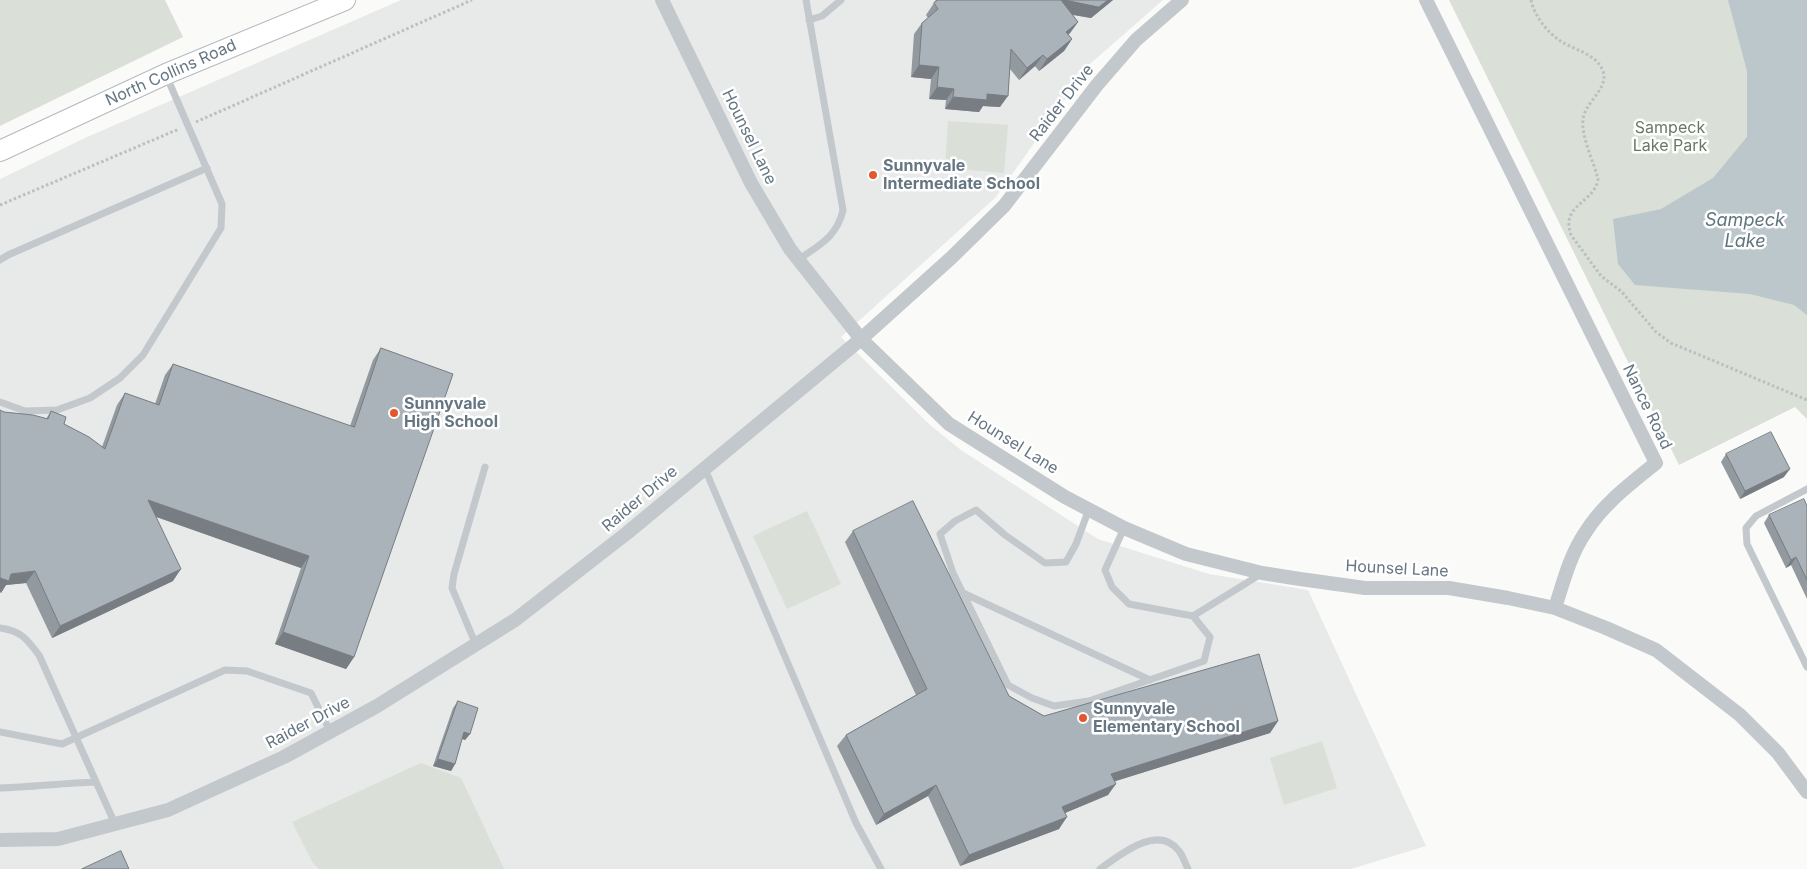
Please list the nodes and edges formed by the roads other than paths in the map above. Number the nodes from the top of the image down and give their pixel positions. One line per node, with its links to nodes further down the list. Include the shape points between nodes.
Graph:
1 (345, 0): 8 (street, North Collins Road)
2 (662, 0): 12 (street, Hounsel Lane, via 751,183)
3 (806, 0): 7 (lane)
4 (841, 0): 7 (lane, via 822,16)
5 (1182, 0): 13 (street, Raider Drive, via 1136,40 1097,85 1004,206)
6 (1426, 0): 22 (street, Nance Road, via 1656,463 1610,501 1584,534 1568,567)
7 (809, 20): 12 (lane, via 843,210 841,221 830,237)
8 (166, 74): 9 (street, North Collins Road); 10 (lane)
9 (0, 151)
10 (207, 168): 11 (lane); 14 (lane, via 222,204 221,228 143,355 120,378 90,398 57,410 26,412)
11 (0, 260)
12 (798, 260): 13 (street, Hounsel Lane)
13 (861, 339): 16 (street, Raider Drive); 18 (street, Hounsel Lane, via 949,424)
14 (0, 402)
15 (485, 467): 25 (lane, via 452,588)
16 (704, 468): 25 (street, Raider Drive, via 523,614); 36 (lane, via 856,822)
17 (1807, 489): 26 (lane, via 1756,516 1746,528 1747,544)
18 (1089, 509): 19 (street, Hounsel Lane); 21 (lane, via 1066,562 1045,563 976,510 955,521 940,534)
19 (1124, 528): 20 (street, Hounsel Lane, via 1186,554); 23 (lane, via 1105,570 1112,587 1129,604)
20 (1262, 573): 22 (street, Hounsel Lane, via 1365,588 1448,588); 23 (lane)
21 (963, 593): 27 (lane); 27 (lane, via 1008,685 1032,698 1054,706 1089,702)
22 (1555, 608): 33 (street, via 1656,650 1740,715 1778,753)
23 (1193, 616): 27 (lane, via 1210,638 1204,661)
24 (0, 628): 30 (lane, via 15,630 28,639 39,655)
25 (476, 645): 29 (street, Raider Drive)
26 (1807, 667)
27 (1150, 680)
28 (0, 732): 30 (lane, via 62,744)
29 (330, 732): 30 (lane, via 311,694 247,671 225,670); 34 (street, Raider Drive, via 284,757 176,806)
30 (76, 738): 31 (lane)
31 (96, 782): 32 (lane); 34 (lane)
32 (0, 788)
33 (1807, 792)
34 (116, 824): 35 (street, Raider Drive, via 58,839)
35 (0, 840)
36 (881, 869)
37 (1100, 869): 38 (lane, via 1148,840 1166,840 1179,851)
38 (1188, 869)

